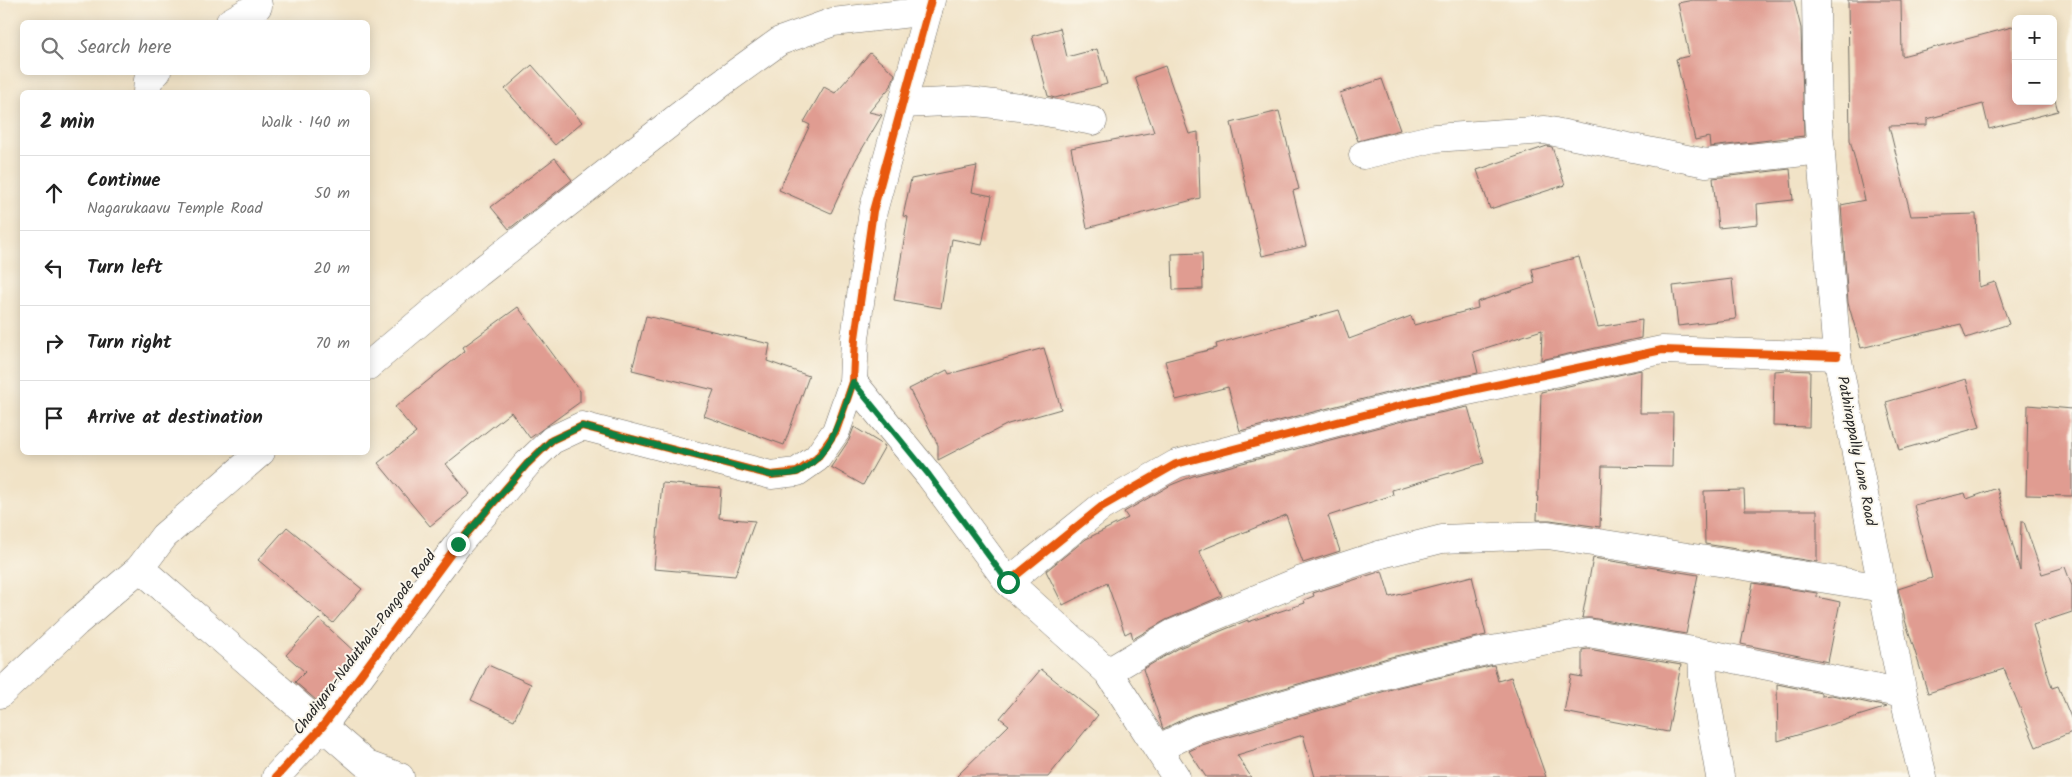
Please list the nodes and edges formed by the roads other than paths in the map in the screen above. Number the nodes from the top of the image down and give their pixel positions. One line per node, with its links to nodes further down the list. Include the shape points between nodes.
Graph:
1 (257, 0): 4 (street, via 258,6)
2 (1816, 0): 9 (street, Pathirappally Lane Road)
3 (929, 6): 7 (street, Chadiyara-Naduthala-Pangode Road); 12 (street, via 833,22 780,41 477,274)
4 (234, 20)
5 (154, 75): 6 (street, via 148,80)
6 (147, 90)
7 (903, 104): 8 (street, via 968,101 1020,106); 13 (street, Chadiyara-Naduthala-Pangode Road, via 873,211 855,338)
8 (1093, 121)
9 (1821, 150): 10 (street, via 1706,164 1545,130 1435,138); 11 (street, Pathirappally Lane Road)
10 (1363, 155)
11 (1838, 356): 16 (street, via 1662,350 1406,404 1176,464 1101,507); 17 (street, Pathirappally Lane Road)
12 (370, 364)
13 (853, 382): 16 (street, via 929,475); 22 (street, Chadiyara-Naduthala-Pangode Road, via 836,431 817,458 797,472 771,475 582,426 552,440 458,544)
14 (258, 455): 15 (street, via 164,536)
15 (140, 568): 20 (street); 22 (street)
16 (1008, 582): 19 (street)
17 (1883, 588): 19 (street, via 1548,535 1442,539 1302,580 1172,634); 21 (street, Pathirappally Lane Road)
18 (1702, 653): 21 (street); 23 (street, via 1588,633 1395,672 1196,730); 27 (street, via 1703,678)
19 (1108, 672): 23 (street)
20 (0, 694)
21 (1903, 694): 28 (street, Pathirappally Lane Road)
22 (322, 726): 24 (street, Chadiyara-Naduthala-Pangode Road); 25 (street, via 367,765)
23 (1159, 748): 26 (street)
24 (276, 777)
25 (400, 777)
26 (1176, 777)
27 (1720, 777)
28 (1922, 777)

